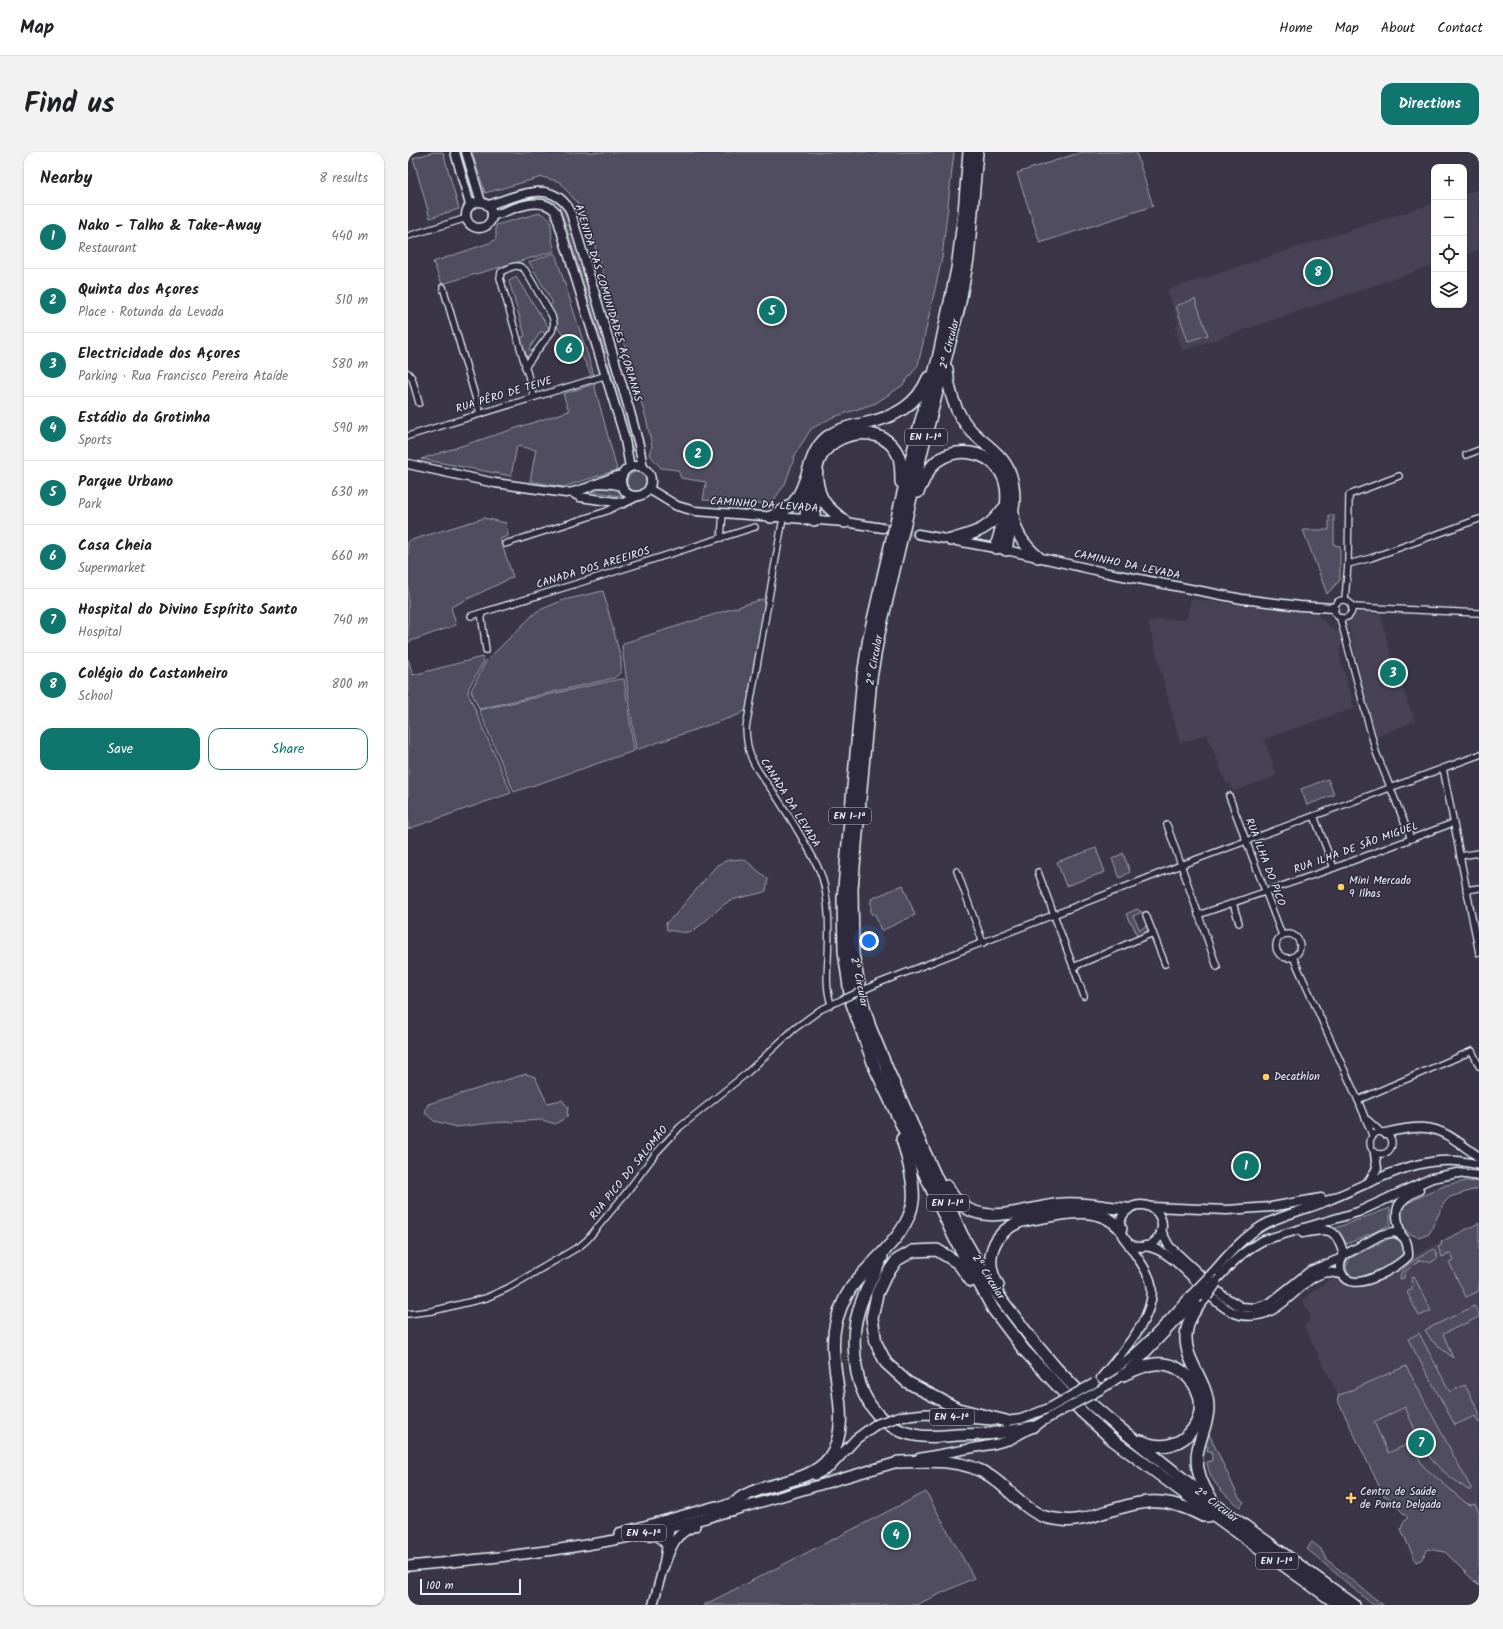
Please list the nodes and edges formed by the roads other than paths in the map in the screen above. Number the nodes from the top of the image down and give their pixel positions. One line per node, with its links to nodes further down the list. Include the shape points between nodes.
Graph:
1 (455, 152): 6 (street)
2 (466, 152): 5 (street)
3 (969, 152): 11 (highway, 2ª Circular / EN 1-1ª, via 961,244)
4 (977, 152): 11 (highway, 2ª Circular / EN 1-1ª, via 968,259)
5 (484, 204): 6 (street, AVENIDA DAS COMUNIDADES AÇORIANAS); 7 (street, via 491,210); 23 (street, AVENIDA DAS COMUNIDADES AÇORIANAS, via 538,191 552,193 566,203 630,412)
6 (470, 205): 8 (street, via 466,213)
7 (492, 216): 8 (street, AVENIDA DAS COMUNIDADES AÇORIANAS, via 489,223 482,227 474,227); 14 (street, AVENIDA DAS COMUNIDADES AÇORIANAS, via 535,203 544,203 556,211)
8 (467, 218): 9 (street)
9 (408, 236)
10 (443, 287): 17 (street)
11 (942, 359): 24 (highway, via 926,384 907,406 891,416 836,431 826,439 818,448); 36 (highway, 2ª Circular / EN 1-1ª, via 917,435); 37 (highway, via 954,407 963,422 1008,468 1013,481)
12 (526, 367): 12 (street, via 501,284 501,272 516,266 522,267 554,323 552,331); 15 (street)
13 (408, 373): 16 (street, via 412,378)
14 (607, 375): 15 (street, RUA PÊRO DE TEIVE); 22 (street, AVENIDA DAS COMUNIDADES AÇORIANAS)
15 (534, 396): 17 (street, RUA PÊRO DE TEIVE)
16 (419, 403)
17 (480, 413): 18 (street, RUA PÊRO DE TEIVE)
18 (408, 436)
19 (1479, 450): 20 (street)
20 (1466, 455)
21 (408, 464): 30 (street, via 495,483 554,492)
22 (630, 467): 23 (street); 25 (street)
23 (642, 468): 29 (street, via 649,473)
24 (812, 471): 36 (highway, via 824,452 840,438 852,434 875,435 886,441 898,457); 38 (highway, via 794,502); 41 (highway); 42 (highway, via 826,504)
25 (622, 475): 27 (street); 28 (street)
26 (1399, 476): 51 (street, via 1349,494)
27 (595, 484): 28 (street); 30 (street)
28 (622, 486): 31 (street)
29 (649, 489): 32 (street); 35 (street, CAMINHO DA LEVADA, via 683,508)
30 (573, 492): 34 (street, via 580,497)
31 (627, 493): 32 (street); 34 (street)
32 (641, 495): 34 (street)
33 (1006, 503): 36 (highway, via 1005,483 996,465 980,455 964,452 944,457 936,462); 47 (highway, via 995,520 985,528); 49 (highway)
34 (623, 504): 48 (street)
35 (723, 513): 38 (street, CAMINHO DA LEVADA); 46 (street)
36 (904, 513): 94 (highway, 2ª Circular / EN 1-1ª, via 869,637 863,676 843,899 844,951 851,1001); 95 (highway, 2ª Circular / EN 1-1ª, via 871,678 852,889 856,977 870,1027)
37 (1013, 513): 49 (highway); 50 (highway, via 1020,538)
38 (771, 517): 39 (street, CAMINHO DA LEVADA)
39 (783, 518): 41 (street, CAMINHO DA LEVADA); 92 (street, CANADA DA LEVADA, via 746,737 752,762 758,774 796,827 822,876 829,930 827,993)
40 (1479, 518): 51 (street)
41 (810, 520): 42 (street, CAMINHO DA LEVADA)
42 (845, 522): 44 (street, CAMINHO DA LEVADA)
43 (755, 527): 46 (street, CANADA DOS AREEIROS)
44 (883, 528)
45 (918, 534): 47 (street, CAMINHO DA LEVADA)
46 (721, 538): 55 (street, CANADA DOS AREEIROS)
47 (951, 540): 49 (street, CAMINHO DA LEVADA)
48 (505, 544)
49 (1001, 549): 50 (street, CAMINHO DA LEVADA)
50 (1038, 557): 54 (street, CAMINHO DA LEVADA, via 1242,599)
51 (1348, 564): 52 (street)
52 (1345, 599): 53 (street); 54 (street, via 1337,601)
53 (1353, 607): 56 (street); 58 (street, via 1348,617)
54 (1334, 608): 58 (street)
55 (481, 613): 57 (street, CANADA DOS AREEIROS); 59 (street)
56 (1479, 613)
57 (471, 616)
58 (1340, 618): 62 (street, via 1376,752)
59 (486, 650)
60 (1479, 755): 61 (street, RUA PICO DO SALOMÃO)
61 (1443, 768): 62 (street, RUA PICO DO SALOMÃO); 65 (street)
62 (1390, 787): 64 (street, RUA PICO DO SALOMÃO); 67 (street)
63 (1229, 796): 68 (street, RUA ILHA DO PICO)
64 (1314, 816): 68 (street, RUA PICO DO SALOMÃO); 72 (street)
65 (1453, 823): 67 (street, RUA ILHA DE SÃO MIGUEL); 70 (street)
66 (1166, 825): 71 (street)
67 (1411, 839): 72 (street, RUA ILHA DE SÃO MIGUEL)
68 (1246, 842): 71 (street, RUA PICO DO SALOMÃO); 77 (street, RUA ILHA DO PICO)
69 (1479, 853): 70 (street)
70 (1460, 856): 76 (street)
71 (1181, 866): 79 (street, RUA PICO DO SALOMÃO); 81 (street)
72 (1334, 868): 77 (street, RUA ILHA DE SÃO MIGUEL)
73 (957, 871): 85 (street)
74 (1038, 872): 79 (street)
75 (1479, 888): 76 (street)
76 (1466, 890): 86 (street)
77 (1266, 891): 78 (street, RUA ILHA DE SÃO MIGUEL); 84 (street, RUA ILHA DO PICO)
78 (1233, 903): 81 (street, RUA ILHA DE SÃO MIGUEL); 82 (street)
79 (1054, 915): 85 (street, RUA PICO DO SALOMÃO); 89 (street)
80 (1146, 915): 83 (street)
81 (1198, 915): 90 (street)
82 (1240, 923)
83 (1153, 933): 88 (street); 89 (street)
84 (1282, 935): 87 (street, via 1276,944 1277,950 1286,958); 87 (street, via 1294,935 1299,940 1300,948)
85 (983, 943): 92 (street, RUA PICO DO SALOMÃO, bridge)
86 (1479, 953)
87 (1293, 957): 96 (street)
88 (1165, 964)
89 (1074, 967): 91 (street)
90 (1217, 967)
91 (1084, 996)
92 (831, 1004): 121 (street, RUA PICO DO SALOMÃO, via 794,1029 747,1073 680,1127 580,1246 486,1298)
93 (1479, 1066): 96 (street, via 1472,1051)
94 (883, 1084): 114 (highway, via 905,1148 913,1191 910,1213); 120 (highway, 2ª Circular / EN 1-1ª, via 955,1239)
95 (898, 1091): 108 (highway, via 906,1102 951,1194 968,1209 989,1215 1064,1204); 122 (highway, 2ª Circular / EN 1-1ª, via 962,1234 982,1272)
96 (1358, 1100): 97 (street)
97 (1366, 1117): 98 (street); 99 (street)
98 (1383, 1132): 99 (street); 100 (street, via 1392,1139 1391,1148 1384,1155); 101 (street, via 1427,1128 1451,1138)
99 (1372, 1135): 100 (street, via 1370,1147)
100 (1375, 1154): 105 (street, via 1377,1168)
101 (1479, 1157)
102 (1479, 1165): 105 (street, via 1451,1160 1425,1162)
103 (1458, 1173): 104 (street); 111 (street, via 1432,1178 1358,1212); 112 (street, via 1411,1194 1400,1202 1396,1215)
104 (1479, 1176)
105 (1369, 1182): 106 (street)
106 (1349, 1191): 107 (street, via 1271,1207 1227,1210); 118 (street, via 1262,1226 1237,1245)
107 (1151, 1207): 108 (street, via 1140,1205); 110 (street, via 1161,1220)
108 (1127, 1209): 109 (street)
109 (1121, 1229): 113 (street); 122 (highway, via 1110,1219 1099,1214 1082,1212 1029,1219 1002,1233 996,1240 990,1258 992,1271)
110 (1161, 1230): 115 (street, via 1156,1241); 116 (street, via 1169,1246 1223,1296 1241,1307 1256,1308 1270,1303 1310,1271)
111 (1285, 1233): 116 (street, via 1290,1236 1327,1230 1334,1232 1340,1240); 118 (street, via 1250,1247)
112 (1401, 1234): 116 (street, via 1394,1232 1381,1235); 117 (street, via 1407,1242 1408,1256 1399,1265 1357,1283 1350,1282)
113 (1126, 1240): 115 (street, via 1135,1246); 124 (street, via 1149,1278 1152,1287 1151,1304 1136,1334)
114 (888, 1246): 126 (highway, via 861,1302 854,1339 858,1379 865,1399 873,1410 894,1428 916,1435 987,1435); 129 (highway, via 856,1280 842,1303 836,1320 833,1354 841,1426 836,1447 828,1460 818,1469 749,1492)
115 (1146, 1246): 117 (street, via 1163,1252 1218,1302 1233,1312 1251,1316 1274,1310 1314,1278 1328,1272)
116 (1343, 1256): 117 (street, via 1340,1269)
117 (1342, 1274)
118 (1215, 1279): 119 (highway, bridge)
119 (1199, 1296): 123 (street, EN 4-1ª); 124 (street, EN 4-1ª, via 1118,1368); 130 (highway, via 1188,1325 1187,1350 1207,1394 1206,1425 1197,1458 1205,1489)
120 (993, 1309): 125 (highway, via 958,1263 937,1250 913,1251 897,1260 885,1277 877,1294 872,1318 876,1343 886,1363 907,1382 958,1409); 130 (highway, 2ª Circular / EN 1-1ª, via 1024,1350 1081,1411 1113,1440)
121 (408, 1314)
122 (1021, 1324): 127 (highway, 2ª Circular / EN 1-1ª, via 1056,1368)
123 (1123, 1375): 126 (street, EN 4-1ª, bridge); 127 (highway, via 1153,1364 1175,1367 1182,1371 1197,1389 1200,1405 1192,1430 1186,1437 1169,1445 1150,1445)
124 (1097, 1381): 125 (street, EN 4-1ª, bridge, via 1049,1408 1021,1419)
125 (1006, 1421): 129 (main road, EN 4-1ª, bridge, via 926,1414 898,1417 875,1426 856,1439 830,1467 820,1473)
126 (1032, 1427): 128 (street, EN 4-1ª, via 1010,1440 995,1444)
127 (1118, 1427): 130 (highway, 2ª Circular / EN 1-1ª)
128 (898, 1462): 129 (main road, EN 4-1ª); 130 (highway, via 932,1461 970,1467 989,1475 1044,1517 1082,1519 1142,1502 1177,1504 1203,1516)
129 (736, 1503): 131 (main road, EN 4-1ª); 132 (main road, EN 4-1ª); 137 (main road, via 682,1532 674,1542)
130 (1216, 1511): 139 (highway, 2ª Circular / EN 1-1ª); 140 (highway, 2ª Circular / EN 1-1ª)
131 (670, 1527): 132 (main road, via 658,1526); 133 (main road, EN 4-1ª); 134 (street)
132 (620, 1533): 135 (main road, EN 4-1ª)
133 (634, 1536): 134 (main road, via 656,1535); 135 (main road, EN 4-1ª)
134 (666, 1544): 137 (street)
135 (550, 1550): 136 (main road, EN 4-1ª)
136 (408, 1566)
137 (662, 1568): 138 (street)
138 (653, 1605)
139 (1339, 1605)
140 (1354, 1605)

